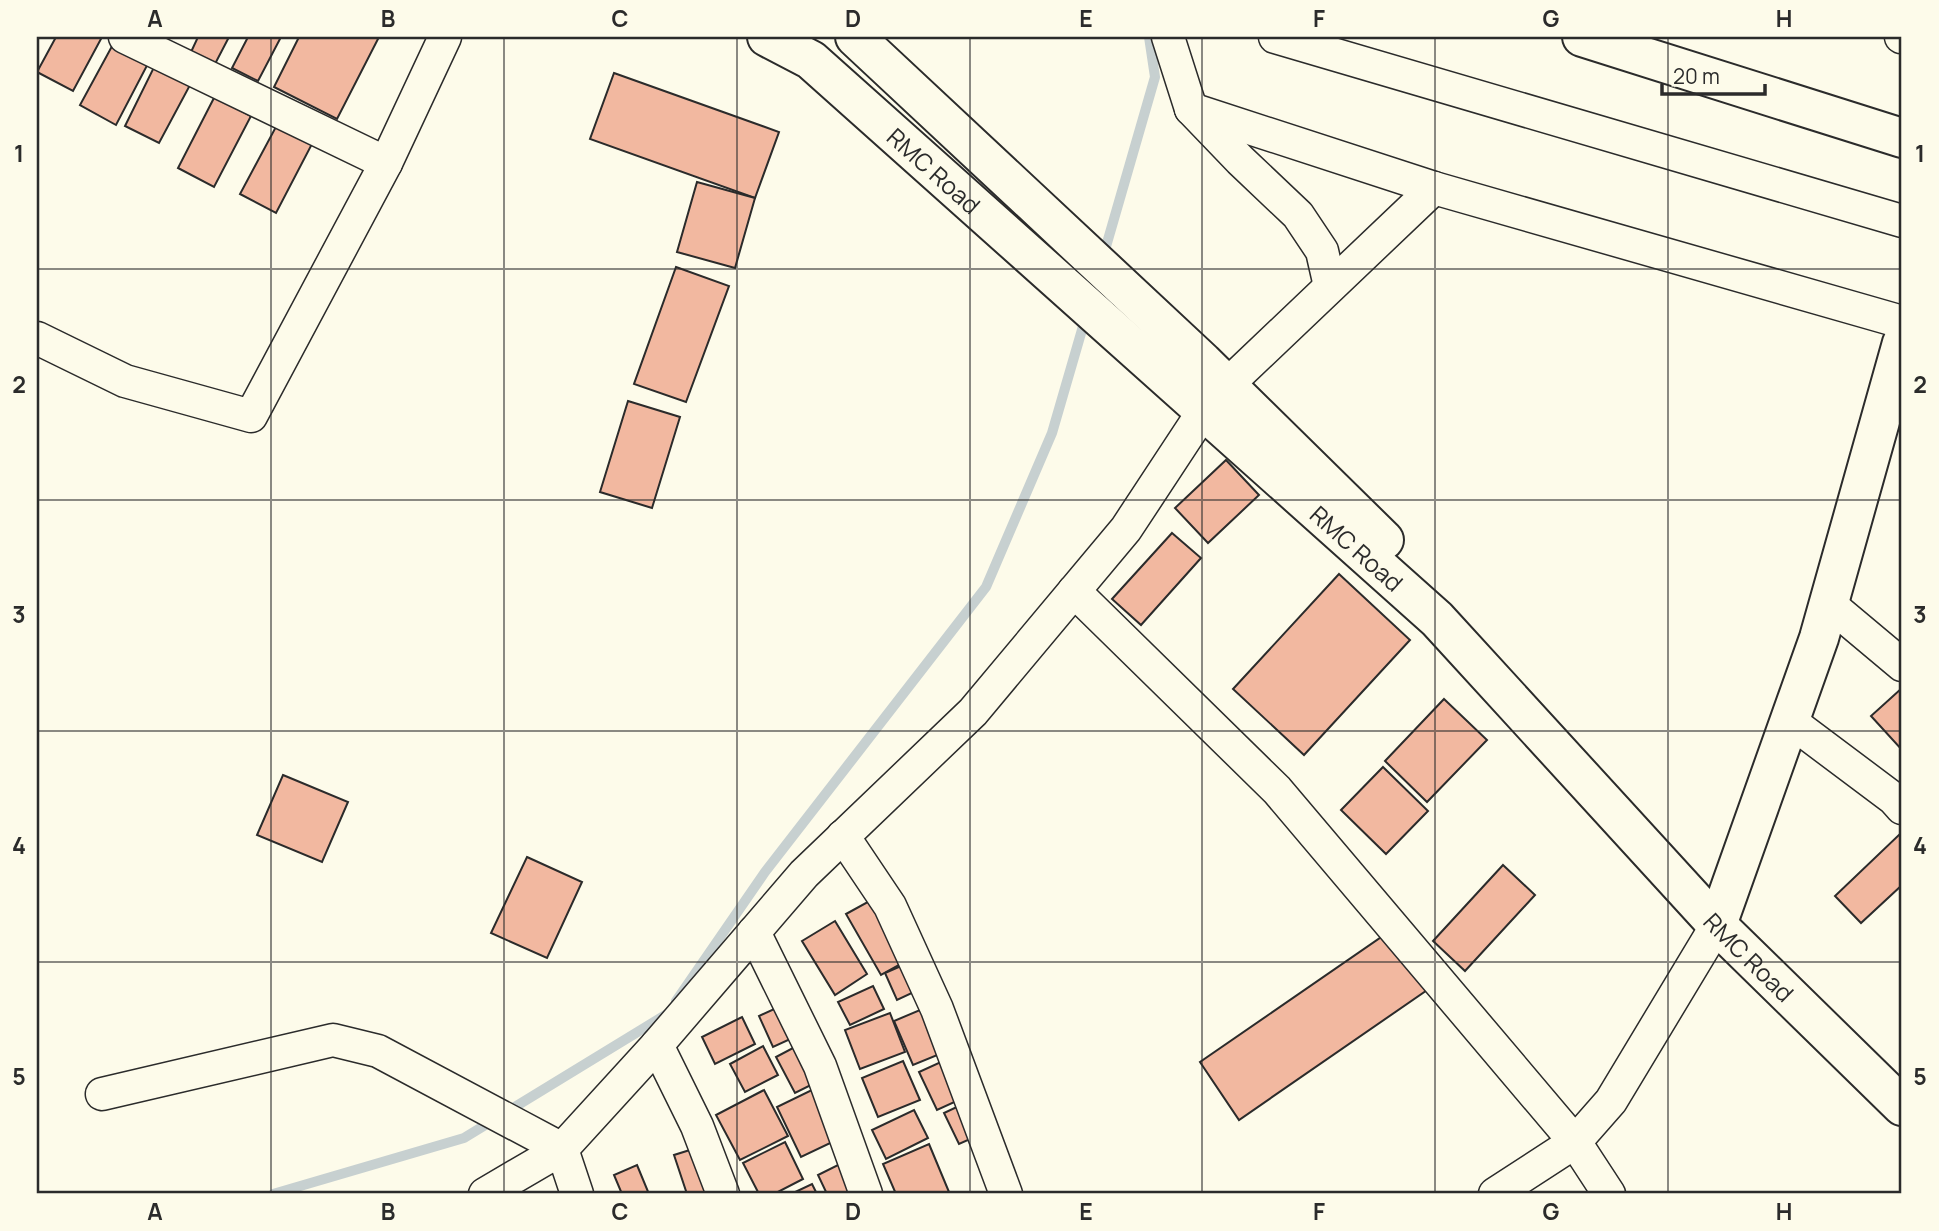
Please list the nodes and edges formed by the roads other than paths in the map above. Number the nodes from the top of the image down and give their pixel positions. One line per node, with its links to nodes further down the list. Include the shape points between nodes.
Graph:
1 (125, 37): 10 (street)
2 (445, 37): 10 (street)
3 (767, 37): 17 (street, RMC Road, via 811,60 1107,325)
4 (855, 37): 17 (street, RMC Road, via 1119,283)
5 (1168, 37): 8 (street)
6 (1275, 37): 12 (street)
7 (1582, 37): 9 (street)
8 (1191, 109): 11 (street); 13 (street, via 1298,215 1322,251)
9 (1902, 138)
10 (386, 163): 15 (street, via 251,416 125,382)
11 (1434, 188): 13 (street); 14 (street)
12 (1902, 221)
13 (1330, 286): 17 (street)
14 (1902, 322)
15 (37, 338)
16 (1902, 343): 19 (street)
17 (1215, 398): 18 (street, via 1126,529); 24 (street, RMC Road, via 1450,605)
18 (1074, 591): 23 (street, via 973,712); 30 (street, via 1278,790)
19 (1828, 603): 20 (street); 21 (street)
20 (1902, 665)
21 (1790, 721): 22 (street); 24 (street)
22 (1902, 808)
23 (843, 836): 25 (street); 36 (street, via 890,906 937,1009)
24 (1722, 913): 27 (street, RMC Road); 29 (street, RMC Road); 30 (street, via 1611,1101)
25 (754, 932): 26 (street); 35 (street, via 820,1066)
26 (657, 1045): 31 (street); 34 (street)
27 (1902, 1079)
28 (102, 1094): 31 (street, via 333,1040 378,1051)
29 (1902, 1107)
30 (1575, 1142): 37 (street); 38 (street)
31 (562, 1149): 32 (street); 33 (street)
32 (485, 1194)
33 (577, 1194)
34 (723, 1194)
35 (866, 1194)
36 (1006, 1194)
37 (1495, 1194)
38 (1609, 1194)

